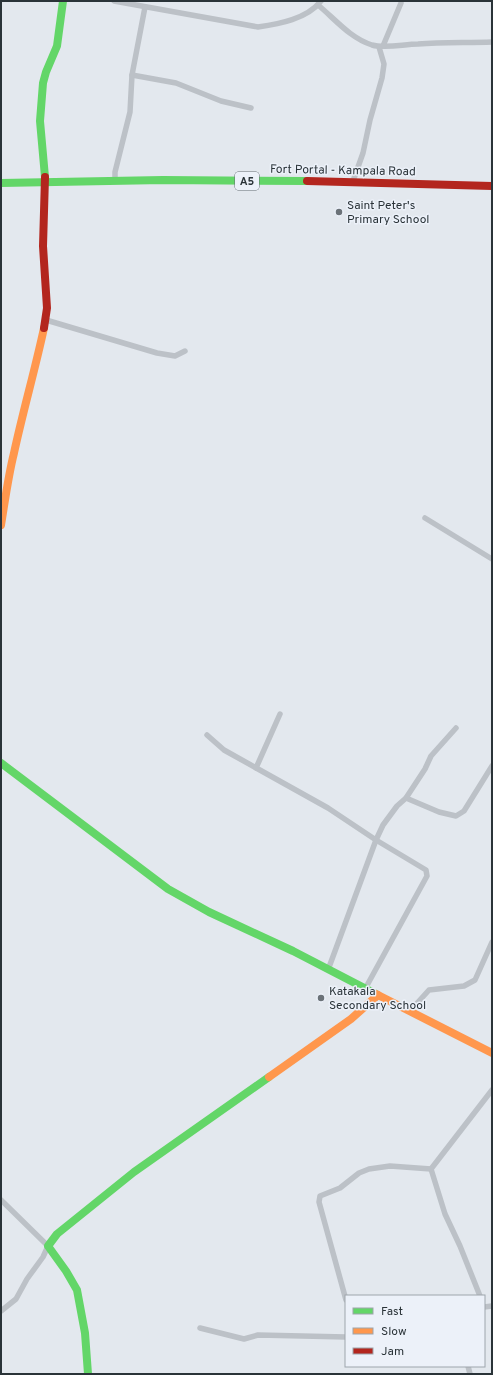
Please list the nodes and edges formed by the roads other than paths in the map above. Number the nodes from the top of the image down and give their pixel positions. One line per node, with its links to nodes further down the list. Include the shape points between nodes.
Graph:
1 (63, 1): 13 (street, via 57,46 43,83 40,121)
2 (114, 1): 5 (street)
3 (319, 3): 5 (street, via 294,18 258,27); 7 (street, via 343,28 371,45)
4 (401, 3): 7 (street)
5 (145, 7): 8 (street)
6 (492, 42): 7 (street)
7 (381, 46): 11 (street, via 384,64 382,78 364,153)
8 (132, 75): 9 (street, via 176,83 221,101); 10 (street, via 130,112)
9 (251, 108)
10 (115, 181): 11 (street, Fort Portal - Kampala Road / A5); 13 (street, Fort Portal - Kampala Road / A5)
11 (353, 181): 14 (street, Fort Portal - Kampala Road / A5)
12 (1, 184): 13 (street, Fort Portal - Kampala Road / A5)
13 (46, 184): 15 (street, via 43,246)
14 (492, 186)
15 (46, 320): 16 (street, via 157,353 175,356); 18 (street, via 11,465)
16 (185, 351)
17 (425, 518): 19 (street)
18 (1, 525)
19 (492, 559)
20 (280, 714): 25 (street)
21 (456, 728): 26 (street, via 431,756)
22 (207, 735): 25 (street, via 224,750)
23 (1, 763): 29 (street, via 168,889 209,912)
24 (492, 766): 26 (street, via 464,811 456,816)
25 (256, 768): 27 (street, via 328,808)
26 (406, 798): 27 (street, via 383,825)
27 (376, 840): 29 (street); 30 (street, via 427,873)
28 (492, 942): 32 (street, via 475,980 464,986 429,990)
29 (328, 970): 30 (street)
30 (365, 989): 31 (street)
31 (378, 995): 32 (street); 37 (street, via 351,1019 134,1172 57,1234)
32 (410, 1011): 33 (street)
33 (492, 1053)
34 (492, 1090): 35 (street)
35 (432, 1169): 38 (street, via 445,1214); 39 (street, via 390,1166 370,1169 358,1173 340,1188 320,1196 319,1202)
36 (1, 1200): 37 (street)
37 (48, 1246): 40 (street, via 16,1299); 43 (street, via 77,1290 85,1333)
38 (480, 1295)
39 (345, 1296)
40 (1, 1311)
41 (200, 1328): 42 (street, via 244,1339 258,1335)
42 (345, 1337)
43 (88, 1374)

